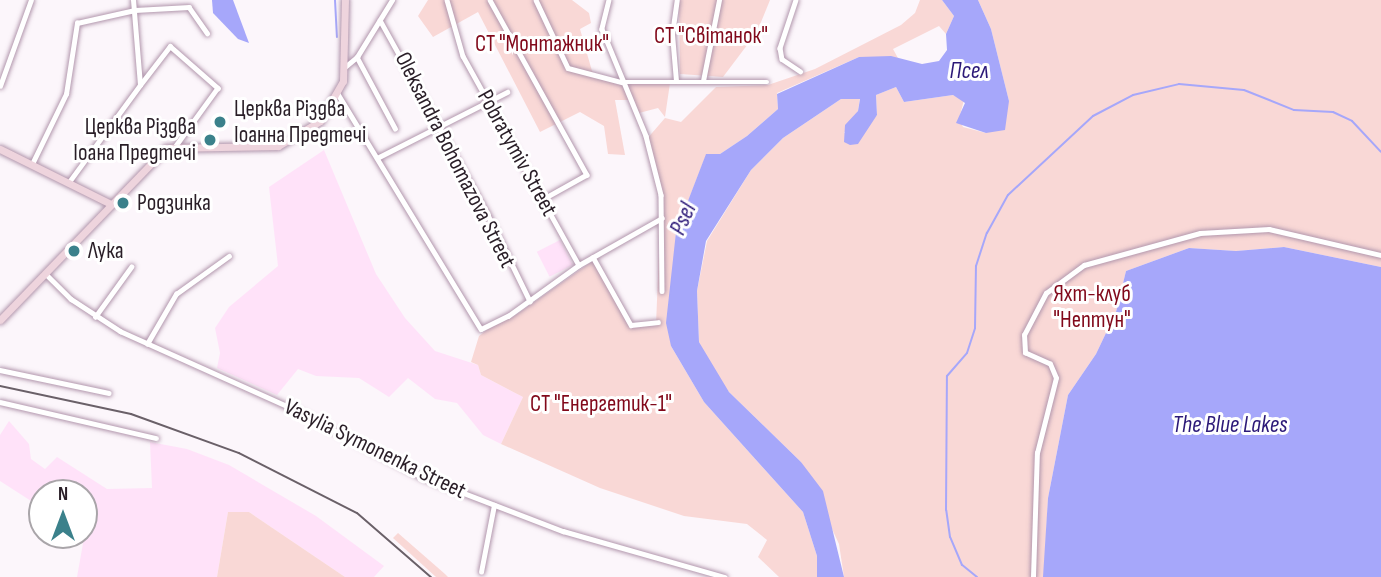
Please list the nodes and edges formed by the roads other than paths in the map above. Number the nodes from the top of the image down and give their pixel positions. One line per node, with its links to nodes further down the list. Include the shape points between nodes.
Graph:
1 (31, 0): 23 (street)
2 (133, 0): 12 (street)
3 (345, 0): 16 (main road)
4 (392, 0): 13 (street)
5 (447, 0): 26 (street, Pobratymiv Street, via 463,57)
6 (490, 0): 34 (street, via 587,175)
7 (536, 0): 20 (street, via 568,68)
8 (609, 0): 20 (street, via 602,29)
9 (677, 0): 18 (street, via 672,34)
10 (719, 0): 19 (street)
11 (796, 0): 17 (street, via 780,48 782,59)
12 (135, 10): 14 (street, via 189,7); 22 (street); 32 (street, via 77,23 66,94)
13 (380, 20): 15 (street); 27 (street, Oleksandra Bohomazova Street)
14 (207, 33)
15 (357, 57): 16 (street); 28 (street)
16 (345, 67): 25 (main road)
17 (800, 71)
18 (676, 81): 19 (street); 20 (street)
19 (703, 81): 21 (street)
20 (621, 82): 36 (street, via 655,161)
21 (767, 82)
22 (140, 85): 29 (street, via 170,46 218,88); 33 (street)
23 (0, 86)
24 (507, 92): 26 (street)
25 (338, 94): 29 (main road, via 320,121 278,146); 31 (street)
26 (488, 103): 27 (street); 34 (street, Pobratymiv Street)
27 (439, 127): 31 (street); 44 (street, Oleksandra Bohomazova Street)
28 (395, 128)
29 (176, 146): 35 (main road, via 158,154)
30 (0, 149): 32 (main road)
31 (377, 158): 44 (street, via 481,329)
32 (32, 164): 33 (main road)
33 (69, 182): 35 (main road)
34 (544, 199): 40 (street, Pobratymiv Street)
35 (111, 204): 42 (main road)
36 (662, 218): 39 (street); 43 (street)
37 (1381, 255): 56 (street, via 1269,229 1200,233 1095,261 1054,285 1024,335 1025,353 1050,364 1056,378 1037,453)
38 (229, 256): 48 (street, via 176,294)
39 (593, 257): 40 (street); 47 (street, via 631,325)
40 (579, 265): 44 (street)
41 (131, 267): 45 (street)
42 (47, 275): 45 (street, Vasylia Symonenka Street); 46 (main road)
43 (662, 291)
44 (530, 301)
45 (95, 317): 48 (street, Vasylia Symonenka Street)
46 (0, 320)
47 (658, 322)
48 (147, 344): 53 (street, Vasylia Symonenka Street, via 296,410 422,477)
49 (0, 370): 50 (street)
50 (108, 393)
51 (0, 402): 52 (street)
52 (156, 438)
53 (495, 505): 54 (street); 55 (street, Vasylia Symonenka Street, via 612,547 673,559)
54 (481, 572)
55 (725, 577)
56 (1034, 577)

